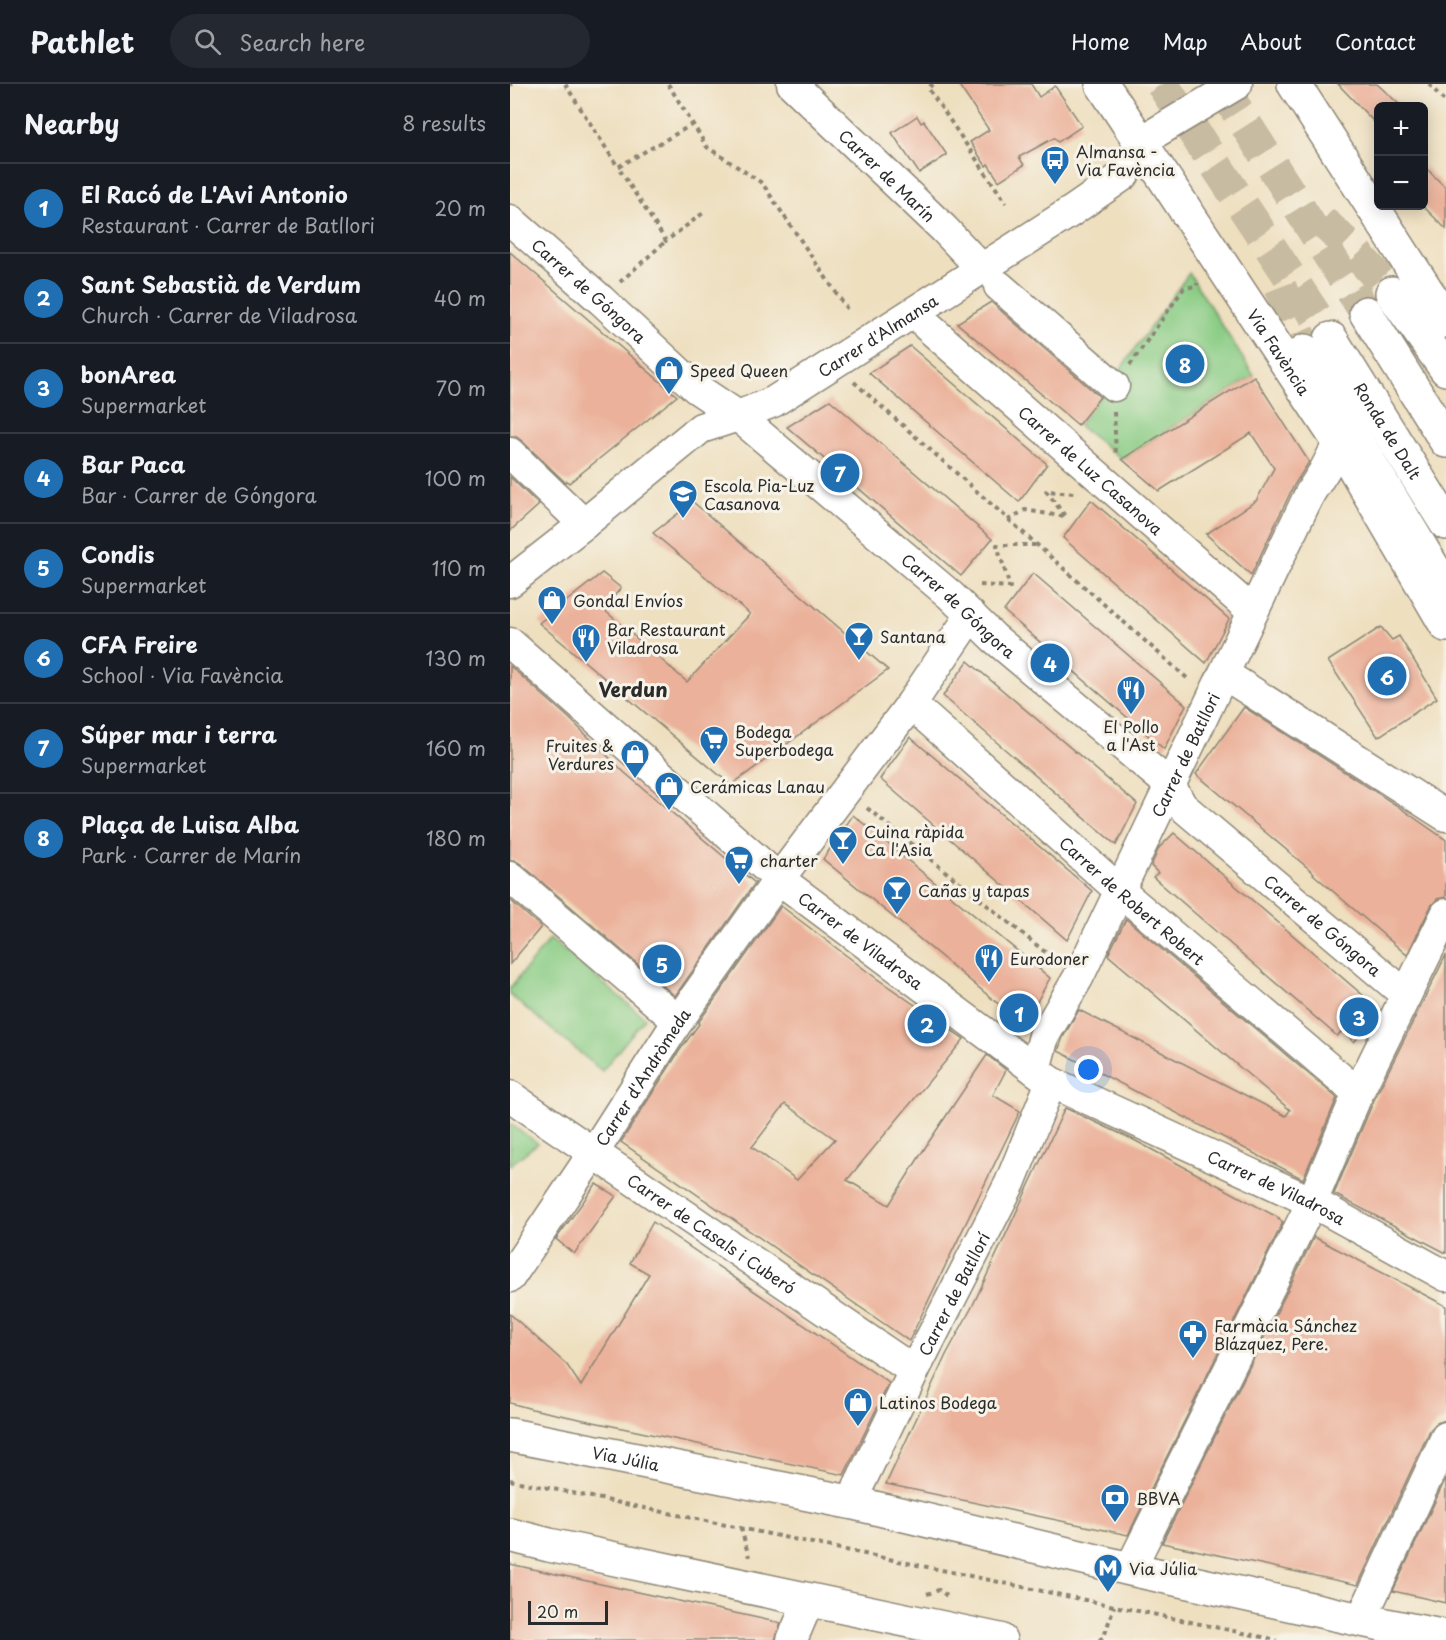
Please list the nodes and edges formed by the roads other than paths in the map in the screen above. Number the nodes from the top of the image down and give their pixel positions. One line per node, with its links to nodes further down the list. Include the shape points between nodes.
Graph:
1 (792, 84): 7 (street, Carrer de Marín)
2 (1102, 84): 5 (main road, Via Favència)
3 (1237, 84): 5 (street)
4 (1294, 84): 10 (main road)
5 (1140, 142): 7 (street, Carrer d'Almansa, via 1124,175); 16 (main road, Via Favència)
6 (510, 220): 14 (street, Carrer de Góngora, via 696,388)
7 (990, 277): 13 (street, Carrer de Marín); 14 (street, Carrer d'Almansa, via 773,402)
8 (1392, 293): 12 (main road)
9 (1366, 313): 15 (main road)
10 (1446, 321)
11 (927, 326): 22 (street, Carrer de Luz Casanova, via 1089,486)
12 (1446, 369)
13 (1114, 386)
14 (738, 416): 19 (street, Carrer d'Almansa, via 700,428); 23 (street, Carrer de Góngora)
15 (1446, 441)
16 (1339, 442): 22 (street, Carrer de Batllori); 24 (main road, Via Favència)
17 (510, 453): 19 (street)
18 (1446, 523): 21 (main road, Ronda de Dalt, via 1318,345 1331,399)
19 (584, 524): 20 (street, Carrer d'Almansa)
20 (510, 582)
21 (1446, 589)
22 (1253, 612): 26 (street, Carrer de Batllori)
23 (971, 615): 27 (street, Carrer d'Andròmeda); 28 (street, Carrer de Góngora)
24 (1446, 625)
25 (510, 643): 31 (street, Carrer de Viladrosa)
26 (1218, 687): 28 (street, Carrer de Batllori); 29 (street)
27 (910, 704): 31 (street, Carrer d'Andròmeda); 32 (street, Carrer de Robert Robert)
28 (1170, 785): 32 (street, Carrer de Batllori); 34 (street, Carrer de Góngora, via 1182,806)
29 (1446, 816)
30 (510, 877): 35 (street)
31 (779, 879): 35 (street, Carrer d'Andròmeda); 36 (street, Carrer de Viladrosa)
32 (1120, 891): 36 (street, Carrer de Batllori, via 1078,978 1044,1036); 37 (street, Carrer de Robert Robert)
33 (1446, 914): 34 (street)
34 (1406, 995): 37 (street)
35 (678, 1021): 39 (street, Carrer d'Andròmeda)
36 (1043, 1076): 40 (street, Carrer de Viladrosa); 43 (street, Carrer de Batllorí, via 1010,1183)
37 (1358, 1093): 40 (street)
38 (510, 1096): 39 (street, Carrer de Casals i Cuberó)
39 (594, 1152): 41 (street, Carrer d'Andròmeda); 43 (street, Carrer de Casals i Cuberó)
40 (1312, 1202): 42 (street, Carrer de Viladrosa); 48 (street)
41 (510, 1276)
42 (1446, 1276)
43 (914, 1371): 46 (street, Carrer de Batllorí)
44 (510, 1435): 46 (main road, Via Júlia)
45 (1446, 1437): 50 (street)
46 (854, 1503): 48 (main road, Via Júlia)
47 (510, 1535): 49 (main road)
48 (1130, 1569): 50 (main road, Via Júlia)
49 (809, 1600): 52 (street); 53 (main road)
50 (1361, 1620): 51 (main road, Via Júlia)
51 (1446, 1637)
52 (792, 1640)
53 (1000, 1640)

